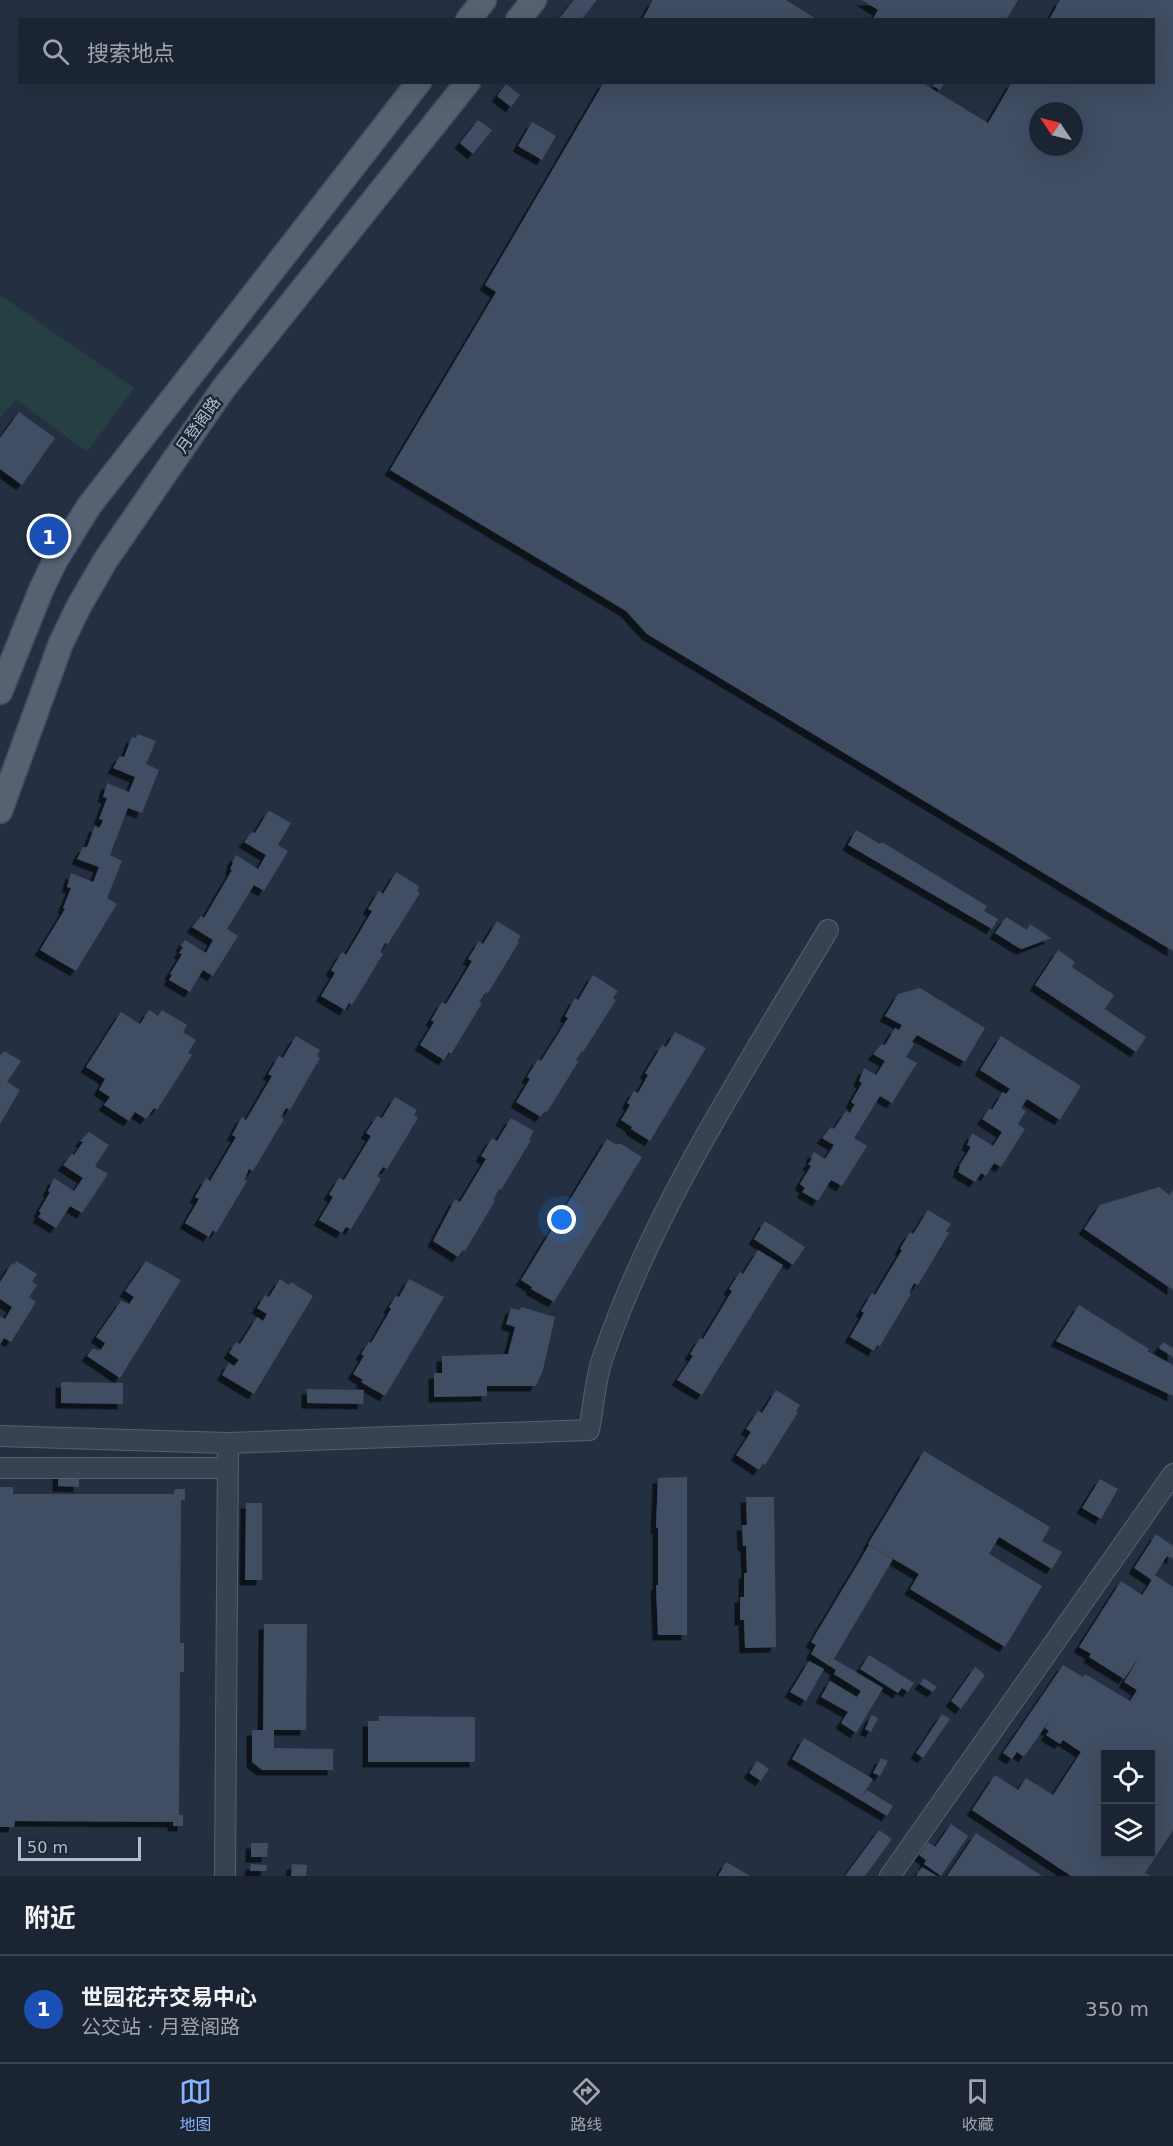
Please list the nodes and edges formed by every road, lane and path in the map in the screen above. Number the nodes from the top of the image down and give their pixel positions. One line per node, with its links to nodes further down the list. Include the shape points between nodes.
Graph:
1 (484, 0): 3 (main road)
2 (534, 0): 4 (main road)
3 (470, 18)
4 (520, 18)
5 (417, 84): 7 (main road, via 89,506 41,590)
6 (466, 84): 8 (main road, 月登阁路, via 223,389 105,561 61,644)
7 (0, 692)
8 (0, 810)
9 (828, 930): 11 (street, via 704,1138 641,1262 603,1356 589,1430)
10 (0, 1436): 11 (street)
11 (228, 1443): 13 (street)
12 (0, 1468): 13 (street)
13 (228, 1468): 15 (street)
14 (1173, 1474): 16 (street)
15 (225, 1876)
16 (890, 1876)

